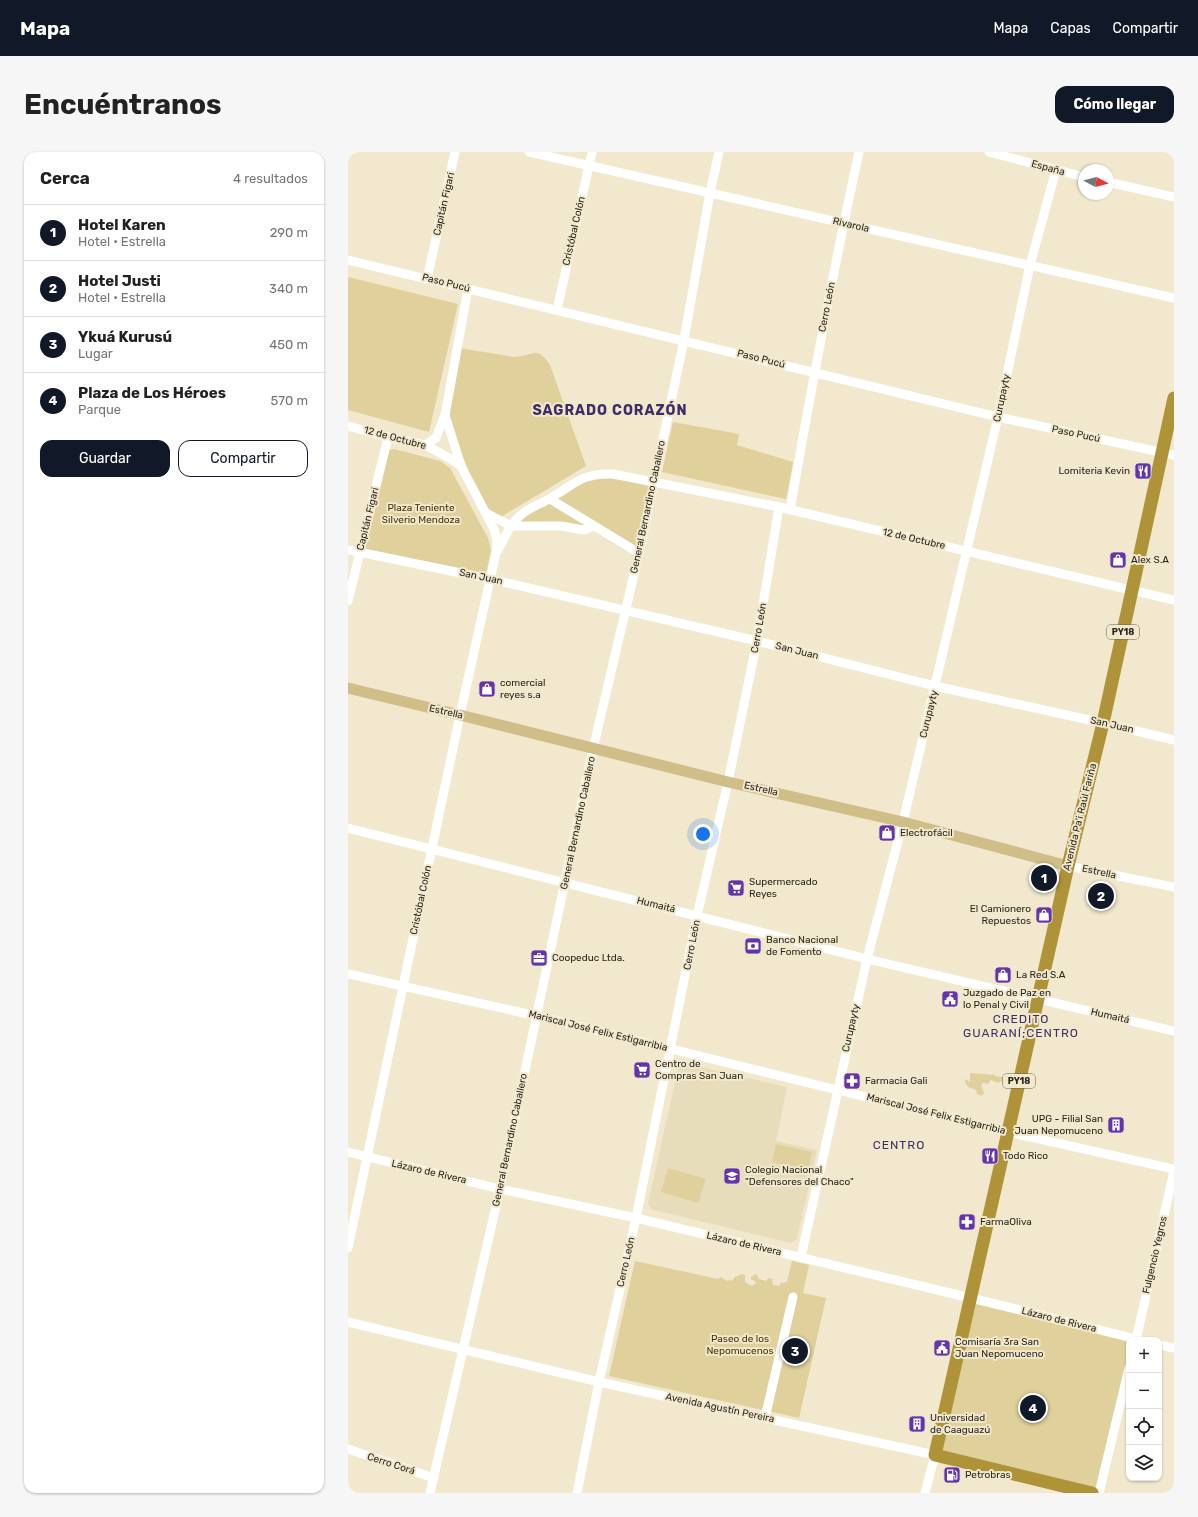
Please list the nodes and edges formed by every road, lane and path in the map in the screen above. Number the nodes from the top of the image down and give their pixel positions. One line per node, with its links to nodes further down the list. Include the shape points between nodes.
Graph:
1 (455, 152): 16 (street, Capitán Figari)
2 (529, 152): 7 (street, Rivarola)
3 (592, 152): 7 (street, Cristóbal Colón)
4 (719, 152): 11 (street, General Bernardino Caballero)
5 (860, 152): 13 (street, Cerro León)
6 (989, 152): 8 (street, España)
7 (589, 166): 11 (street, Rivarola); 19 (street, Cristóbal Colón)
8 (1056, 170): 9 (street, España); 15 (street, Curupayty)
9 (1078, 176)
10 (1114, 183): 12 (street)
11 (710, 193): 13 (street, Rivarola); 20 (street, General Bernardino Caballero)
12 (1174, 196)
13 (843, 223): 15 (street, Rivarola); 21 (street, Cerro León)
14 (348, 260): 16 (street, Paso Pucú)
15 (1030, 265): 18 (street, Rivarola); 24 (street, Curupayty)
16 (427, 279): 17 (street, Paso Pucú)
17 (468, 289): 19 (street, Paso Pucú); 23 (street)
18 (1174, 298)
19 (557, 310): 20 (street, Paso Pucú)
20 (684, 340): 21 (street, Paso Pucú); 30 (street, General Bernardino Caballero)
21 (814, 372): 24 (street, Paso Pucú); 33 (street, Cerro León)
22 (1174, 398): 28 (highway, Avenida Pa'i Raúl Fariña / PY18)
23 (445, 415): 27 (street, via 436,438); 29 (street)
24 (998, 417): 28 (street, Paso Pucú); 38 (street, Curupayty)
25 (348, 426): 26 (street, 12 de Octubre)
26 (388, 437): 27 (street, 12 de Octubre); 39 (street, Capitán Figari)
27 (425, 445): 29 (street, 12 de Octubre)
28 (1168, 453): 43 (highway, Avenida Pa'i Raúl Fariña / PY18)
29 (461, 466): 34 (street)
30 (653, 481): 31 (street, 12 de Octubre, via 598,473 584,477); 32 (street, 12 de Octubre); 41 (street, General Bernardino Caballero)
31 (550, 498): 35 (street, 12 de Octubre, via 522,514); 36 (street)
32 (779, 508): 33 (street, 12 de Octubre); 47 (street, Cerro León)
33 (790, 510): 38 (street, 12 de Octubre)
34 (486, 513): 35 (street); 40 (street, via 497,540)
35 (511, 526): 36 (street, via 562,526 584,530); 40 (street, 12 de Octubre)
36 (594, 526): 41 (street)
37 (348, 550): 39 (street, San Juan)
38 (966, 551): 43 (street, 12 de Octubre); 48 (street, Curupayty)
39 (360, 553): 42 (street, San Juan); 45 (street, Capitán Figari)
40 (496, 553): 42 (street, Cristóbal Colón)
41 (639, 554): 46 (street, General Bernardino Caballero)
42 (490, 579): 46 (street, San Juan); 50 (street, Cristóbal Colón)
43 (1132, 590): 44 (street, 12 de Octubre); 51 (highway, Avenida Pa'i Raúl Fariña / PY18)
44 (1174, 600)
45 (348, 601)
46 (625, 610): 47 (street, San Juan); 53 (street, General Bernardino Caballero)
47 (757, 641): 48 (street, San Juan); 54 (street, Cerro León)
48 (935, 686): 51 (street, San Juan); 55 (street, Curupayty)
49 (348, 688): 50 (main road, Estrella)
50 (460, 715): 53 (main road, Estrella); 57 (street, Cristóbal Colón)
51 (1103, 723): 52 (street, San Juan); 58 (highway, Avenida Pa'i Raúl Fariña / PY18)
52 (1174, 740)
53 (593, 749): 54 (main road, Estrella); 59 (street, General Bernardino Caballero)
54 (728, 782): 55 (main road, Estrella); 61 (street, Cerro León)
55 (903, 822): 58 (main road, Estrella); 62 (street, Curupayty)
56 (348, 828): 57 (street, Humaitá)
57 (432, 849): 59 (street, Humaitá); 64 (street, Cristóbal Colón)
58 (1068, 866): 60 (street, Estrella); 65 (highway, Avenida Pa'i Raúl Fariña / PY18)
59 (565, 883): 61 (street, Humaitá); 66 (street, General Bernardino Caballero)
60 (1174, 888)
61 (697, 916): 62 (street, Humaitá); 68 (street, Cerro León)
62 (867, 959): 65 (street, Humaitá); 69 (street, Curupayty)
63 (348, 974): 64 (street, Mariscal José Felix Estigarribia)
64 (403, 987): 66 (street, Mariscal José Felix Estigarribia); 72 (street, Cristóbal Colón)
65 (1038, 1000): 67 (street, Humaitá); 70 (highway, Avenida Pa'i Raúl Fariña / PY18)
66 (537, 1016): 68 (street, Mariscal José Felix Estigarribia); 74 (street, General Bernardino Caballero)
67 (1174, 1031)
68 (670, 1050): 69 (street, Mariscal José Felix Estigarribia); 75 (street, Cerro León)
69 (837, 1090): 70 (street, Mariscal José Felix Estigarribia); 77 (street, Curupayty)
70 (1008, 1132): 73 (street, Mariscal José Felix Estigarribia); 79 (highway, Avenida Pa'i Raúl Fariña / PY18)
71 (348, 1152): 72 (street, Lázaro de Rivera)
72 (367, 1157): 74 (street, Lázaro de Rivera); 76 (street, Cristóbal Colón)
73 (1174, 1170): 82 (street, Fulgencio Yegros)
74 (500, 1188): 75 (street, Lázaro de Rivera); 85 (street, General Bernardino Caballero)
75 (636, 1218): 77 (street, Lázaro de Rivera); 87 (street, Cerro León)
76 (348, 1248)
77 (801, 1257): 79 (street, Lázaro de Rivera)
78 (793, 1296): 88 (street)
79 (971, 1298): 81 (street, Lázaro de Rivera); 90 (highway, Avenida Pa'i Raúl Fariña)
80 (348, 1322): 85 (street, Avenida Agustín Pereira)
81 (1126, 1337)
82 (1138, 1337)
83 (1162, 1346): 84 (street)
84 (1174, 1348)
85 (463, 1350): 87 (street, Avenida Agustín Pereira); 91 (street, General Bernardino Caballero)
86 (1128, 1373): 96 (street)
87 (599, 1382): 88 (street, Avenida Agustín Pereira); 93 (street, Cerro León)
88 (765, 1418): 90 (street, Avenida Agustín Pereira)
89 (348, 1449): 91 (street, Cerro Corá)
90 (935, 1455): 94 (street, Avenida Pa'i Raúl Fariña); 95 (highway, Avenida Agustín Pereira)
91 (434, 1478): 92 (street, General Bernardino Caballero)
92 (430, 1493)
93 (577, 1493)
94 (925, 1493)
95 (1092, 1493)
96 (1099, 1493)

